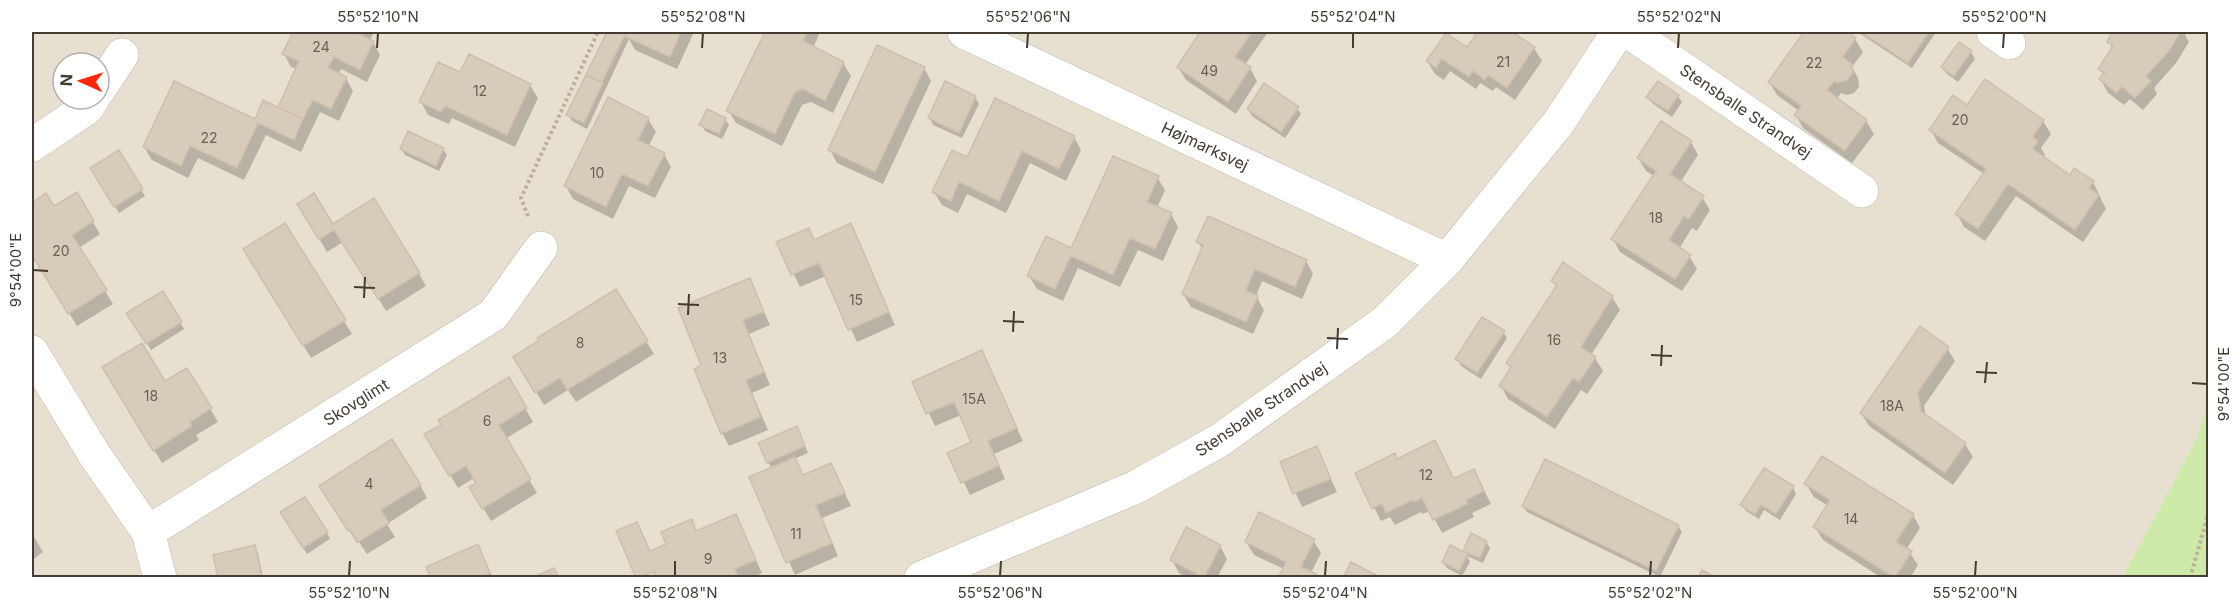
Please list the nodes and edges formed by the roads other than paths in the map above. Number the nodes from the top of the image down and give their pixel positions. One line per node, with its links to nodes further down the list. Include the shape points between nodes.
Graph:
1 (964, 32): 10 (street, Højmarksvej)
2 (1618, 32): 10 (street, Stensballe Strandvej, via 1559,122)
3 (1629, 32): 8 (street, Stensballe Strandvej)
4 (122, 55): 5 (street)
5 (111, 72)
6 (83, 111): 7 (street)
7 (32, 145)
8 (1863, 191)
9 (541, 248): 12 (street, Skovglimt, via 493,315)
10 (1447, 260): 14 (street, Stensballe Strandvej, via 1385,322 1220,440 1136,487)
11 (32, 351): 12 (street, via 94,454)
12 (148, 532): 13 (street)
13 (160, 578)
14 (921, 578)

